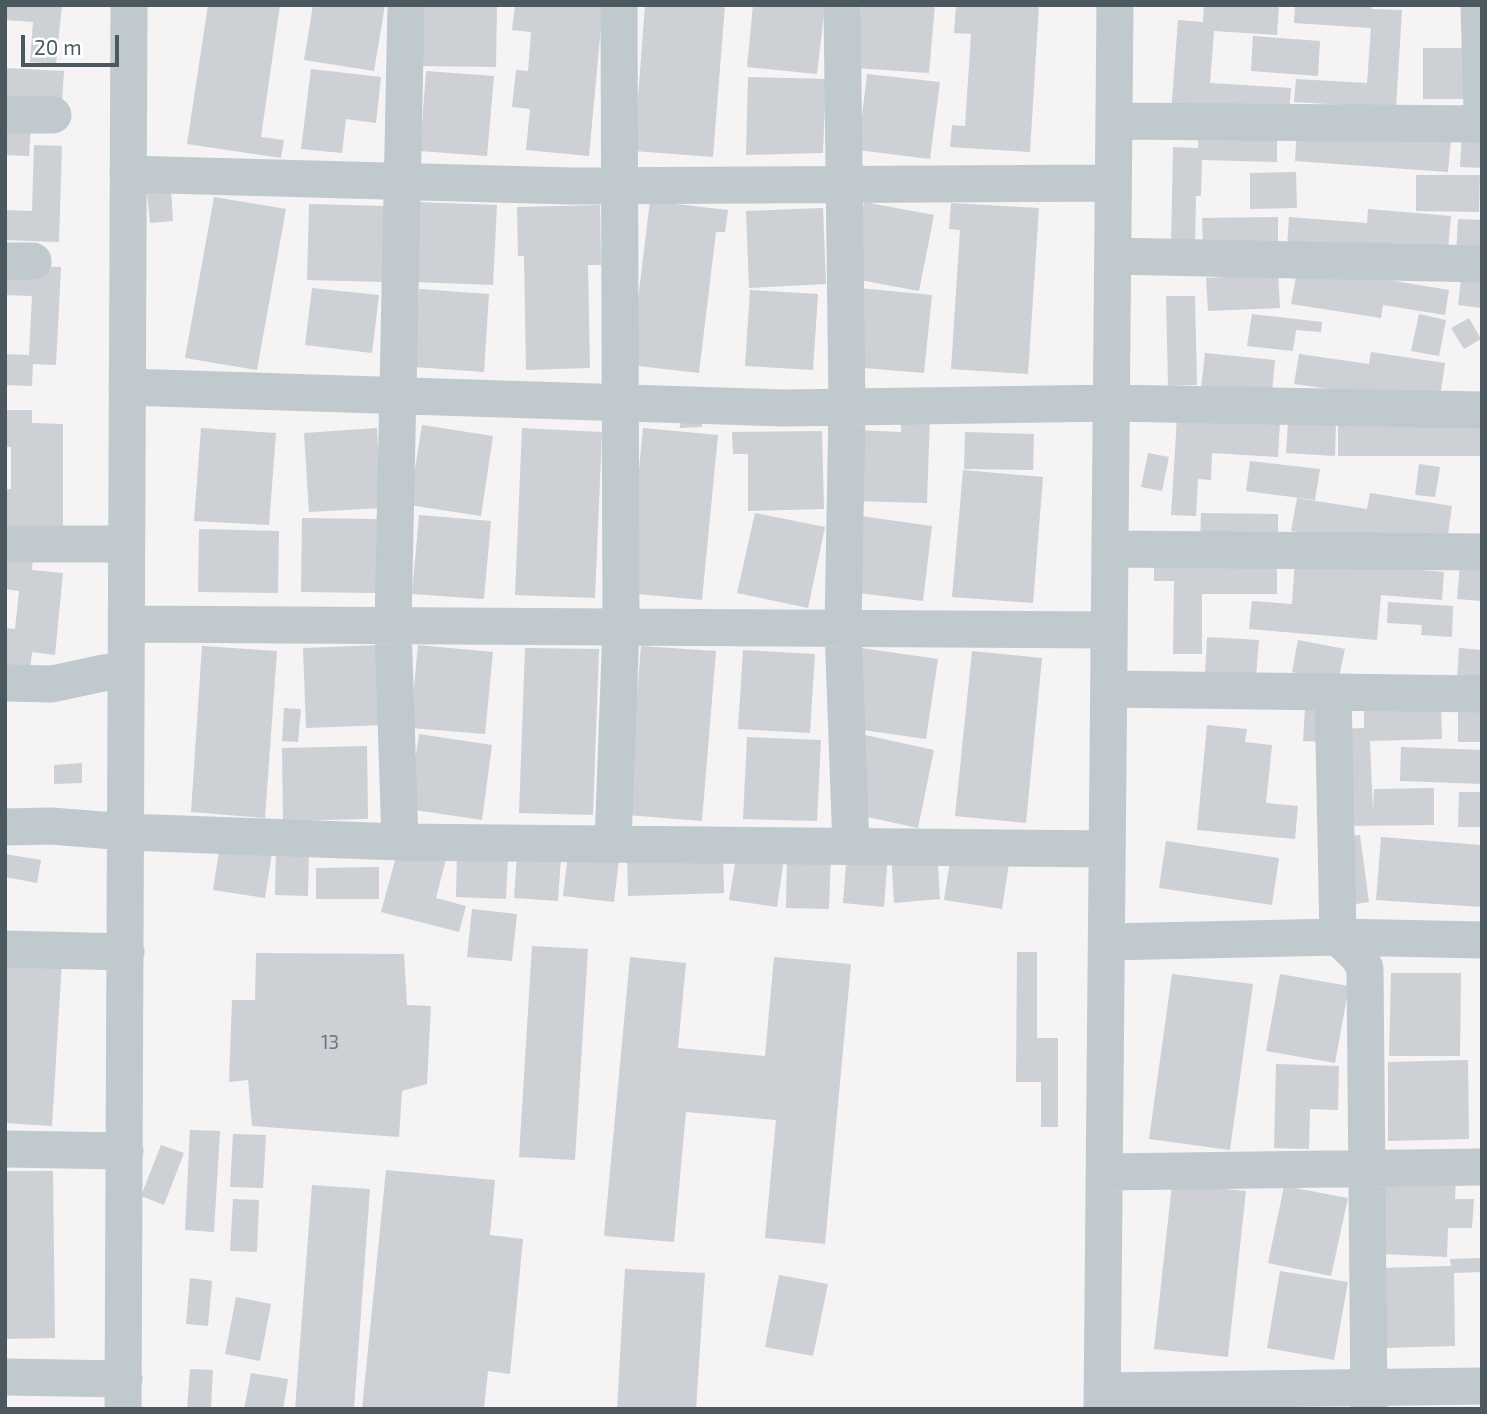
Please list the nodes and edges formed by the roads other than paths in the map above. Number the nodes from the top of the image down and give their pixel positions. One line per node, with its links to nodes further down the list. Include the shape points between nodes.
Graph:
1 (129, 5): 12 (street)
2 (406, 5): 13 (street)
3 (619, 5): 16 (street)
4 (842, 5): 15 (street)
5 (1115, 5): 10 (street)
6 (1479, 5): 7 (street)
7 (1482, 108)
8 (5, 114): 9 (street)
9 (53, 115)
10 (1114, 121): 11 (street); 14 (street)
11 (1482, 124)
12 (128, 174): 13 (street); 19 (street)
13 (403, 181): 16 (street); 20 (street)
14 (1113, 183): 15 (street); 17 (street)
15 (844, 184): 16 (street); 23 (street)
16 (621, 186): 22 (street)
17 (1113, 256): 18 (street); 21 (street)
18 (1482, 264)
19 (127, 387): 20 (street); 26 (street)
20 (397, 396): 22 (street); 30 (street)
21 (1112, 402): 23 (street); 24 (street); 27 (street)
22 (619, 403): 23 (street); 31 (street)
23 (847, 407): 32 (street)
24 (1482, 410)
25 (5, 544): 26 (street)
26 (127, 544): 29 (street)
27 (1110, 549): 28 (street); 33 (street)
28 (1482, 552)
29 (126, 624): 30 (street); 34 (street)
30 (393, 625): 31 (street); 41 (street)
31 (621, 627): 32 (street); 42 (street)
32 (843, 628): 33 (street); 43 (street)
33 (1110, 630): 36 (street)
34 (126, 671): 35 (street, via 52,684); 40 (street)
35 (5, 683)
36 (1109, 689): 37 (street); 44 (street)
37 (1333, 692): 38 (street); 45 (street)
38 (1482, 694)
39 (5, 827): 40 (street)
40 (127, 832): 41 (street); 49 (street)
41 (400, 842): 42 (street)
42 (613, 844): 43 (street)
43 (851, 847): 44 (street)
44 (1107, 849): 47 (street)
45 (1338, 937): 46 (street); 47 (street); 53 (street, via 1366,968)
46 (1482, 940)
47 (1107, 942): 54 (street)
48 (5, 949): 49 (street)
49 (126, 952): 51 (street)
50 (5, 1149): 51 (street)
51 (125, 1151): 57 (street)
52 (1482, 1167): 53 (street)
53 (1367, 1169): 54 (street); 58 (street)
54 (1105, 1172): 59 (street)
55 (5, 1377): 57 (street)
56 (1482, 1386): 58 (street)
57 (124, 1394)
58 (1369, 1398): 59 (street)
59 (1102, 1400)

